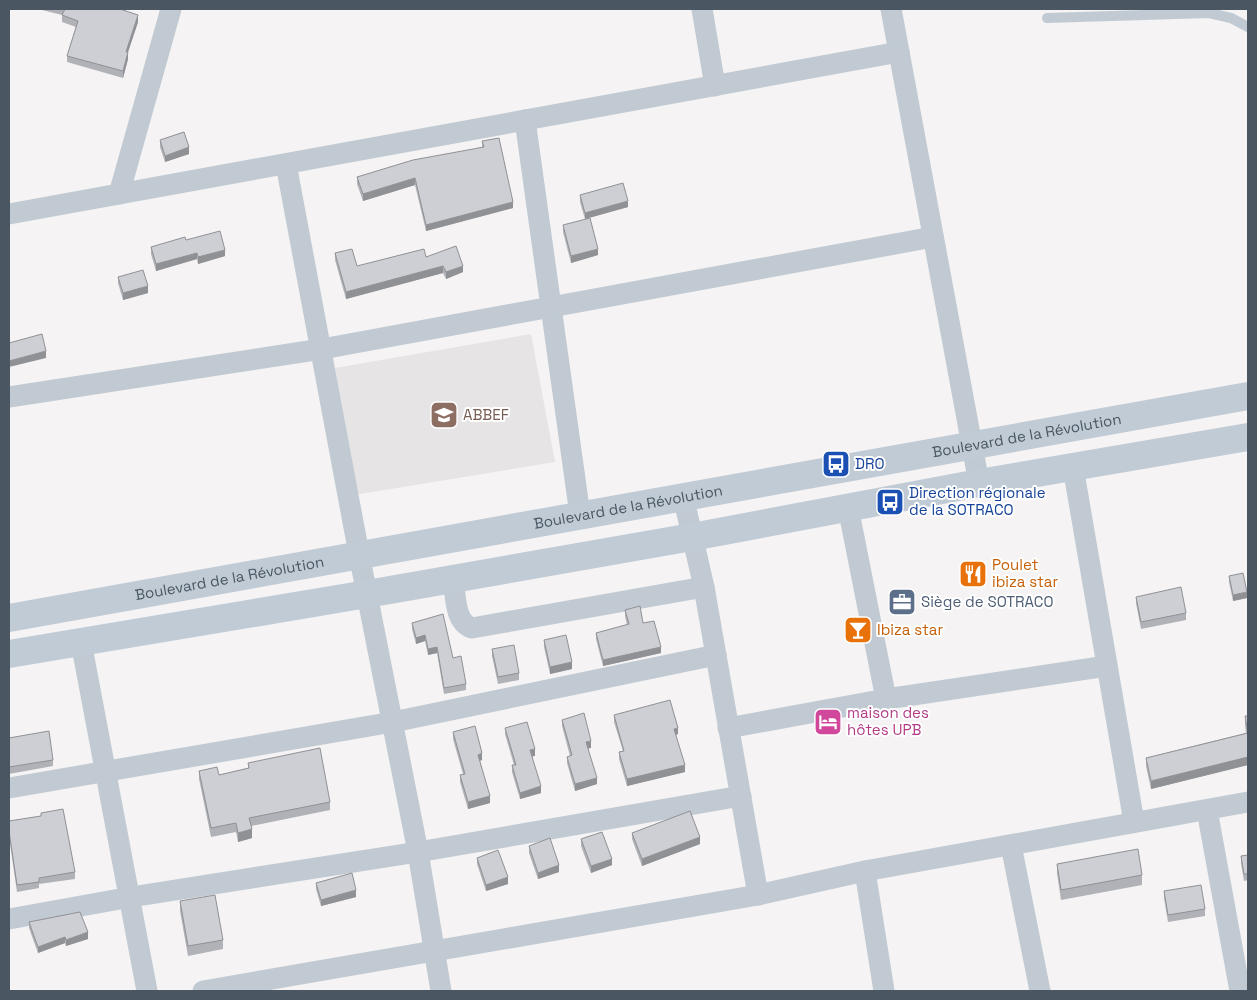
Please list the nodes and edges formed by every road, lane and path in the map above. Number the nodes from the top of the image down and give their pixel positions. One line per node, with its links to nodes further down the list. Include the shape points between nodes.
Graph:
1 (171, 9): 10 (street)
2 (702, 9): 7 (street)
3 (890, 9): 6 (street)
4 (1047, 18): 5 (lane, via 1209,13 1231,18)
5 (1248, 28)
6 (899, 52): 7 (street); 12 (street)
7 (715, 86): 8 (street)
8 (525, 120): 9 (street); 13 (street)
9 (286, 164): 10 (street); 14 (street)
10 (119, 194): 11 (street)
11 (9, 214)
12 (933, 237): 13 (street); 18 (street)
13 (551, 307): 14 (street); 23 (street)
14 (322, 349): 16 (street); 25 (street)
15 (1248, 396): 18 (main road, Boulevard de la Révolution)
16 (9, 397)
17 (1248, 437): 19 (main road)
18 (974, 446): 20 (street); 21 (main road, Boulevard de la Révolution)
19 (1073, 467): 20 (main road); 33 (street)
20 (979, 483): 22 (main road)
21 (683, 496): 23 (main road, Boulevard de la Révolution); 24 (street)
22 (848, 506): 24 (main road); 34 (street)
23 (580, 515): 25 (main road, Boulevard de la Révolution)
24 (692, 537): 26 (main road); 27 (street)
25 (359, 554): 28 (street); 29 (main road, Boulevard de la Révolution)
26 (452, 579): 27 (street, via 460,620 472,628); 28 (main road)
27 (704, 587): 32 (street)
28 (367, 594): 30 (main road); 35 (street)
29 (9, 618)
30 (81, 642): 31 (main road); 37 (street)
31 (9, 654)
32 (716, 656): 35 (street); 36 (street)
33 (1106, 666): 34 (street); 42 (street)
34 (886, 699): 36 (street)
35 (393, 722): 37 (street); 44 (street)
36 (728, 728): 39 (street)
37 (106, 771): 38 (street); 47 (street)
38 (9, 788)
39 (741, 796): 44 (street); 46 (street)
40 (1248, 802): 41 (street)
41 (1206, 810): 42 (street); 55 (street)
42 (1134, 822): 43 (street)
43 (1011, 845): 45 (street); 54 (street)
44 (418, 852): 47 (street); 49 (street)
45 (865, 871): 46 (street); 53 (street)
46 (758, 896): 49 (street)
47 (131, 897): 48 (street); 51 (street)
48 (9, 919)
49 (435, 952): 50 (street); 52 (street)
50 (213, 990)
51 (147, 991)
52 (441, 991)
53 (884, 991)
54 (1040, 991)
55 (1240, 991)

